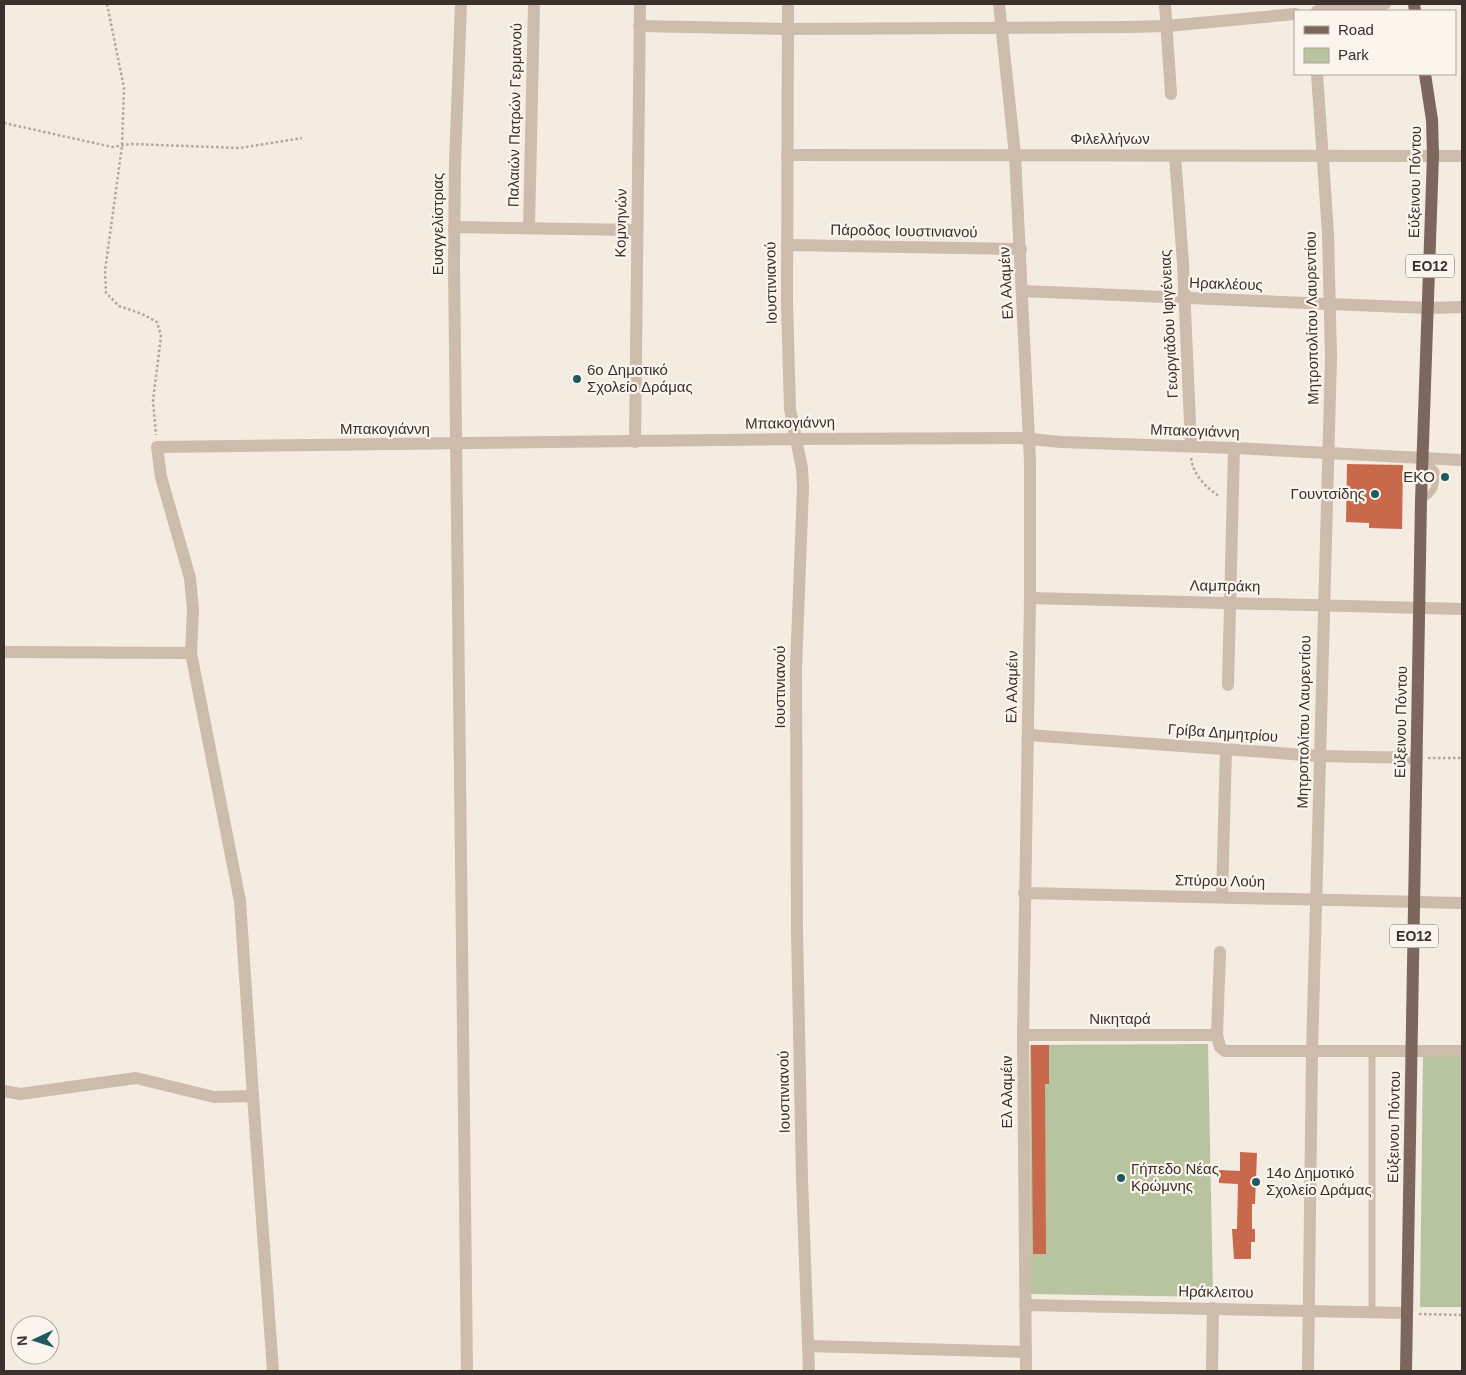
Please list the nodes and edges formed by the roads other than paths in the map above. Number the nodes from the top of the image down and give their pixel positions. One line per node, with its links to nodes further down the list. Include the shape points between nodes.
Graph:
1 (461, 4): 23 (street, Ευαγγελίστριας)
2 (534, 4): 24 (street, Παλαιών Πατρών Γερμανού)
3 (640, 4): 10 (street, Κομνηνών)
4 (788, 4): 12 (street, Ιουστινιανού)
5 (999, 4): 13 (street, Ελ Αλαμέιν)
6 (1165, 4): 11 (street)
7 (1386, 4): 8 (street)
8 (1327, 10)
9 (1294, 14): 11 (street)
10 (639, 26): 12 (street); 25 (street, Κομνηνών)
11 (1167, 26): 13 (street); 16 (street)
12 (788, 29): 13 (street); 17 (street, Ιουστινιανού)
13 (1002, 29): 18 (street, Ελ Αλαμέιν)
14 (1317, 75): 21 (street, Μητροπολίτου Λαυρεντίου)
15 (1425, 75): 19 (main road, Εύξεινου Πόντου / ΕΟ12)
16 (1171, 94)
17 (787, 154): 18 (street, Φιλελλήνων); 26 (street, Ιουστινιανού)
18 (1015, 155): 20 (street, Φιλελλήνων); 27 (street, Ελ Αλαμέιν)
19 (1433, 155): 21 (street, Φιλελλήνων); 22 (street, Φιλελλήνων); 32 (main road, Εύξεινου Πόντου / ΕΟ12)
20 (1175, 156): 21 (street, Φιλελλήνων); 29 (street, Γεωργιάδου Ιφιγένειας)
21 (1323, 156): 30 (street, Μητροπολίτου Λαυρεντίου)
22 (1462, 156)
23 (454, 226): 24 (street); 36 (street, Ευαγγελίστριας)
24 (529, 228): 25 (street)
25 (637, 230): 35 (street, Κομνηνών)
26 (787, 245): 27 (street, Πάροδος Ιουστινιανού); 33 (street, Ιουστινιανού, via 790,409)
27 (1021, 249): 28 (street, Ελ Αλαμέιν)
28 (1023, 291): 29 (street, Ηρακλέους); 34 (street, Ελ Αλαμέιν)
29 (1184, 298): 30 (street, Ηρακλέους); 37 (street, Γεωργιάδου Ιφιγένειας)
30 (1330, 304): 32 (street, Ηρακλέους); 39 (street, Μητροπολίτου Λαυρεντίου)
31 (1462, 307): 32 (street, Ηρακλέους)
32 (1429, 308): 40 (main road, Εύξεινου Πόντου / ΕΟ12)
33 (796, 439): 34 (street, Μπακογιάννη); 35 (street, Μπακογιάννη); 73 (street, Ιουστινιανού, via 802,468 796,631 797,930)
34 (1029, 439): 37 (street, Μπακογιάννη); 42 (street, Ελ Αλαμέιν)
35 (635, 442): 36 (street, Μπακογιάννη)
36 (457, 445): 48 (street, Μπακογιάννη, via 157,447 161,477 192,590); 76 (street, Ευαγγελίστριας)
37 (1191, 446): 38 (street, Μπακογιάννη)
38 (1234, 448): 39 (street, Μπακογιάννη); 43 (street)
39 (1329, 453): 40 (street, Μπακογιάννη); 44 (street, Μητροπολίτου Λαυρεντίου)
40 (1423, 458): 41 (street, Μπακογιάννη); 45 (main road, Εύξεινου Πόντου / ΕΟ12)
41 (1462, 460)
42 (1030, 598): 43 (street, Λαμπράκη); 50 (street, Ελ Αλαμέιν)
43 (1230, 603): 44 (street, Λαμπράκη); 49 (street)
44 (1323, 605): 45 (street, Λαμπράκη); 52 (street, Μητροπολίτου Λαυρεντίου)
45 (1419, 607): 46 (street, Λαμπράκη); 53 (main road, Εύξεινου Πόντου / ΕΟ12)
46 (1462, 609)
47 (4, 652): 48 (street)
48 (191, 653): 67 (street, via 240,901)
49 (1228, 685)
50 (1028, 735): 51 (street, Γρίβα Δημητρίου); 54 (street, Ελ Αλαμέιν)
51 (1226, 749): 52 (street, Γρίβα Δημητρίου); 55 (street)
52 (1320, 756): 53 (street, Γρίβα Δημητρίου); 56 (street, Μητροπολίτου Λαυρεντίου)
53 (1417, 758): 57 (main road, Εύξεινου Πόντου / ΕΟ12)
54 (1024, 893): 55 (street, Σπύρου Λούη); 60 (street, Ελ Αλαμέιν)
55 (1222, 897): 56 (street, Σπύρου Λούη)
56 (1316, 900): 57 (street, Σπύρου Λούη); 64 (street, Μητροπολίτου Λαυρεντίου)
57 (1414, 902): 58 (street, Σπύρου Λούη); 62 (main road, Εύξεινου Πόντου / ΕΟ12)
58 (1462, 904)
59 (1220, 952): 61 (street)
60 (1023, 1035): 61 (street, Νικηταρά); 68 (street, Ελ Αλαμέιν)
61 (1217, 1035): 64 (street, via 1223,1050 1234,1052)
62 (1412, 1051): 63 (street); 65 (street); 72 (main road, Εύξεινου Πόντου / ΕΟ12)
63 (1462, 1051)
64 (1312, 1052): 65 (street); 70 (street, Μητροπολίτου Λαυρεντίου)
65 (1372, 1052): 71 (lane)
66 (4, 1091): 67 (street, via 20,1094 136,1078 214,1097)
67 (253, 1096): 75 (street)
68 (1025, 1305): 69 (street, Ηράκλειτου); 74 (street, Ελ Αλαμέιν)
69 (1212, 1308): 70 (street, Ηράκλειτου); 79 (street)
70 (1309, 1311): 71 (street, Ηράκλειτου); 80 (street, Μητροπολίτου Λαυρεντίου)
71 (1372, 1312): 72 (street, Ηράκλειτου)
72 (1407, 1313): 81 (main road, Εύξεινου Πόντου / ΕΟ12)
73 (808, 1346): 74 (street); 77 (street, Ιουστινιανού)
74 (1026, 1352): 78 (street, Ελ Αλαμέιν)
75 (273, 1371)
76 (467, 1371)
77 (809, 1371)
78 (1026, 1371)
79 (1212, 1371)
80 (1308, 1371)
81 (1406, 1371)

